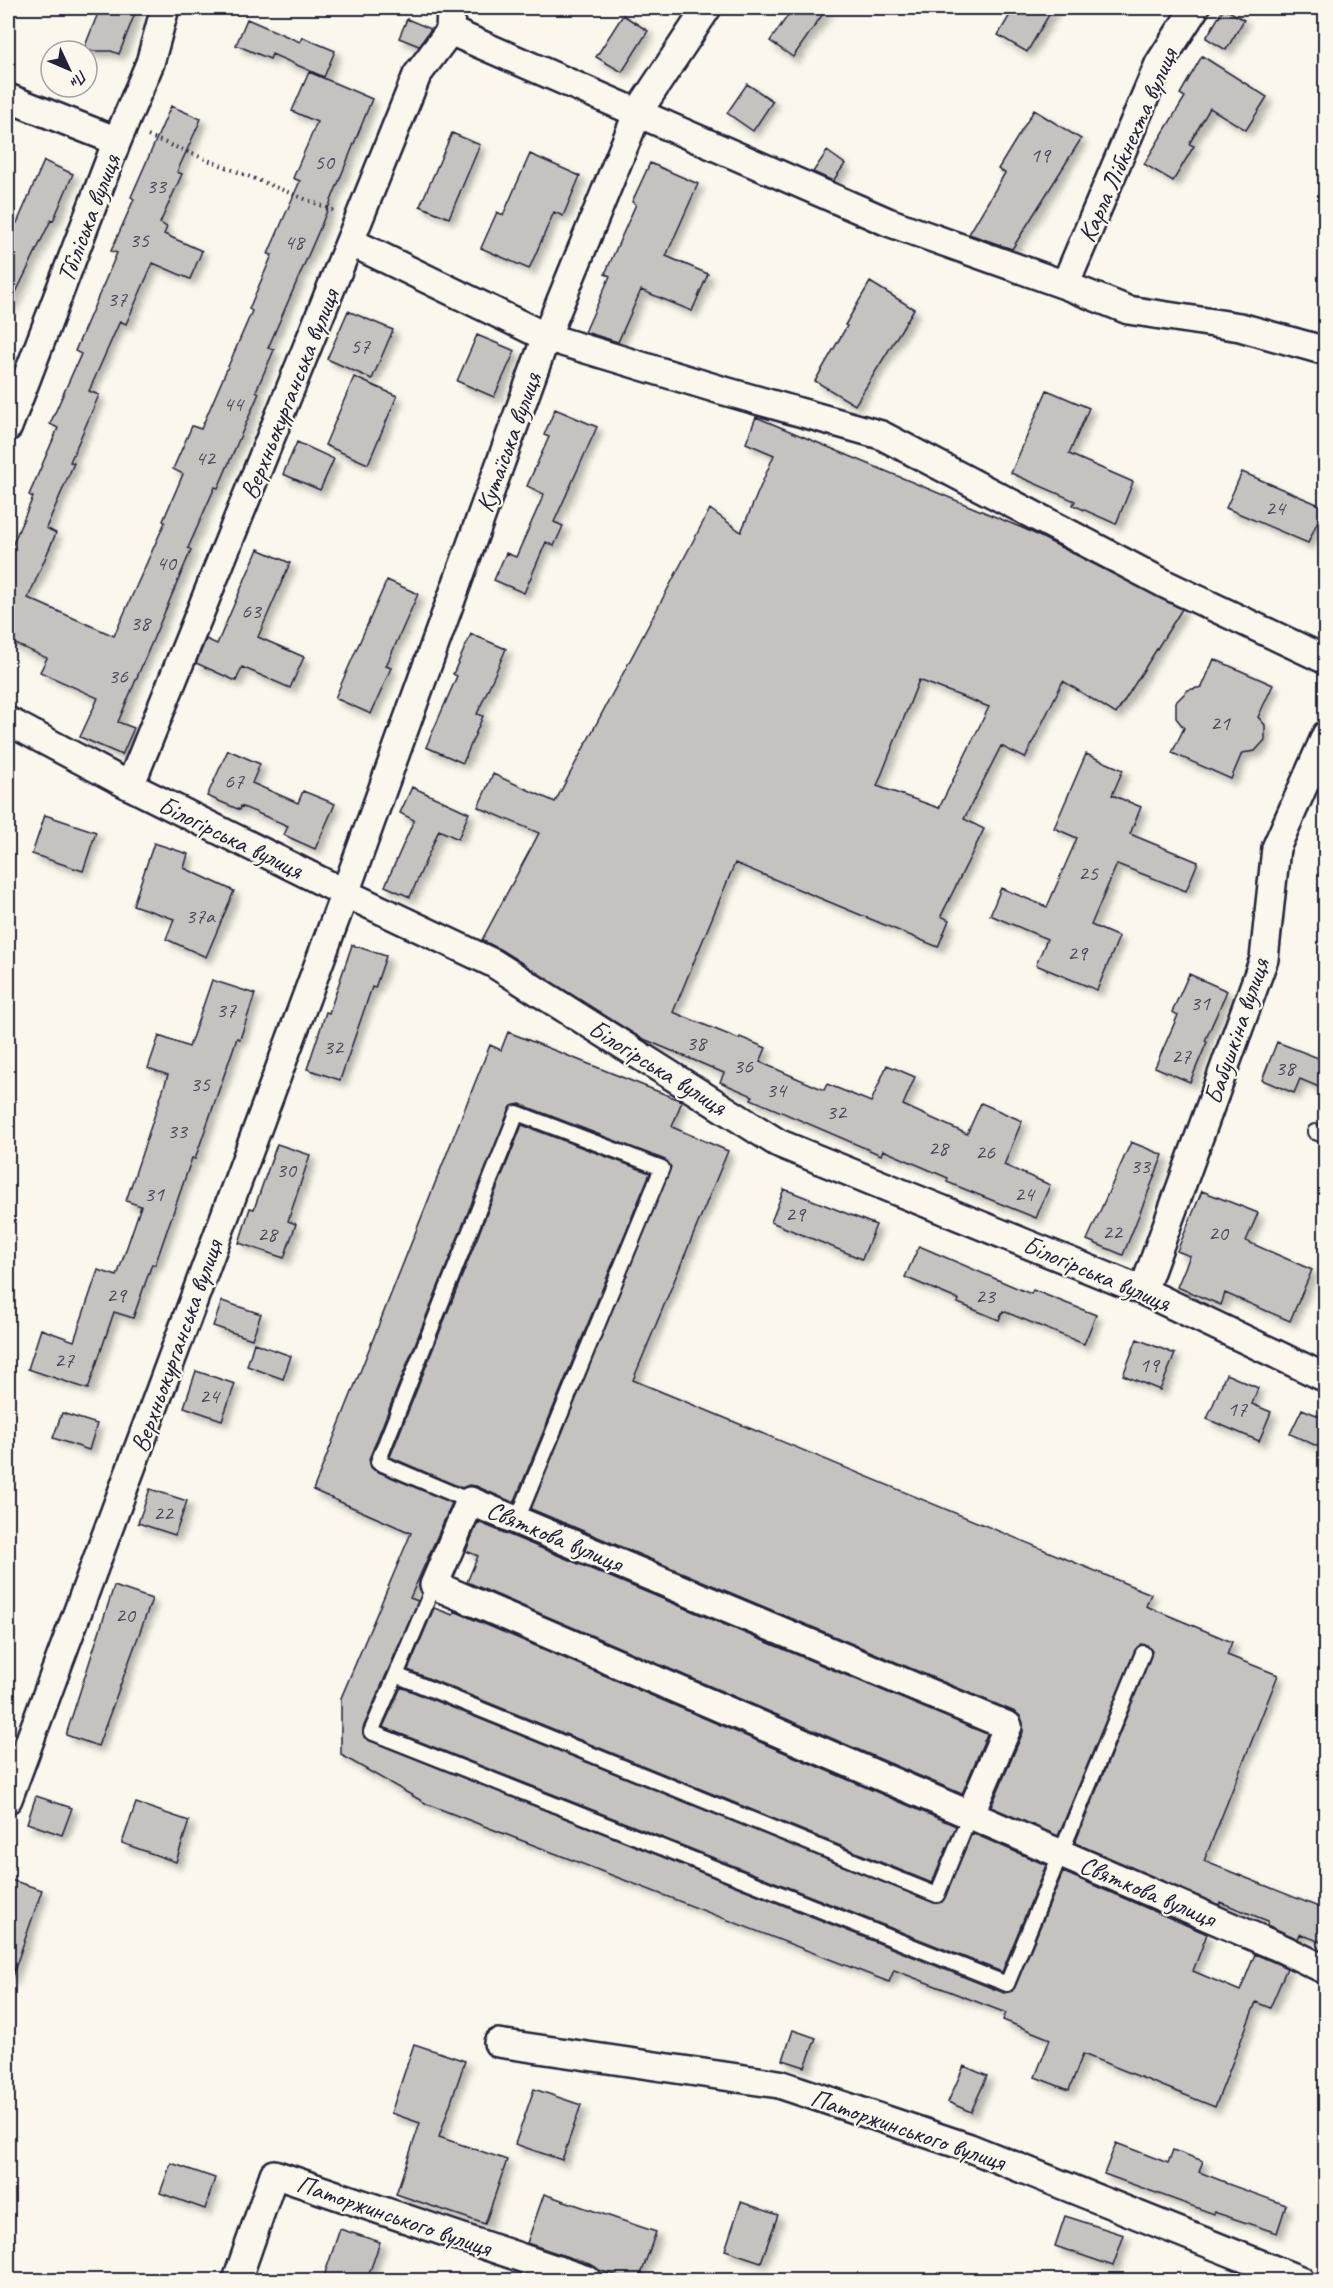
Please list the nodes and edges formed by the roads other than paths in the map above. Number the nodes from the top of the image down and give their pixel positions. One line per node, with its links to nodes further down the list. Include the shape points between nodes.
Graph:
1 (165, 8): 7 (street, Тбіліська вулиця, via 150,63)
2 (707, 8): 6 (street, Кутаїська вулиця)
3 (1195, 8): 9 (street, Карла Лібкнехта вулиця, via 1159,64)
4 (451, 19): 6 (street); 8 (street, Верхньокурганська вулиця, via 417,75)
5 (8, 98): 7 (street)
6 (638, 112): 9 (street, via 888,222); 10 (street, Кутаїська вулиця)
7 (121, 134): 12 (street, Тбіліська вулиця)
8 (355, 231): 10 (street); 16 (street, Верхньокурганська вулиця)
9 (1065, 285): 11 (street, via 1128,310 1240,327)
10 (546, 337): 13 (street, via 881,435 1167,585); 17 (street, Кутаїська вулиця)
11 (1326, 351)
12 (8, 427)
13 (1326, 660)
14 (8, 722): 16 (street, Білогірська вулиця)
15 (1326, 735): 18 (street, Бабушкіна вулиця, via 1276,848 1264,959)
16 (130, 786): 17 (street, Білогірська вулиця)
17 (345, 893): 18 (street, Білогірська вулиця, via 493,963 778,1143); 25 (street, Верхньокурганська вулиця)
18 (1143, 1291): 19 (street, Білогірська вулиця)
19 (1326, 1378)
20 (470, 1501): 21 (street, Святкова вулиця); 21 (lane, via 378,1462 517,1113 662,1168); 22 (street, Святкова вулиця)
21 (517, 1520): 26 (street, Святкова вулиця, via 1008,1726)
22 (434, 1585): 24 (lane); 26 (street, Святкова вулиця)
23 (1143, 1653): 27 (lane)
24 (396, 1675): 26 (lane, via 937,1895); 27 (lane, via 371,1732 1007,1984)
25 (8, 1799)
26 (970, 1815): 27 (street, Святкова вулиця)
27 (1061, 1854): 28 (street, Святкова вулиця)
28 (1326, 1970)
29 (498, 2043): 32 (street, Паторжинського вулиця, via 779,2084 970,2148)
30 (237, 2280): 31 (street, Паторжинського вулиця, via 274,2174)
31 (587, 2280)
32 (1300, 2280)

